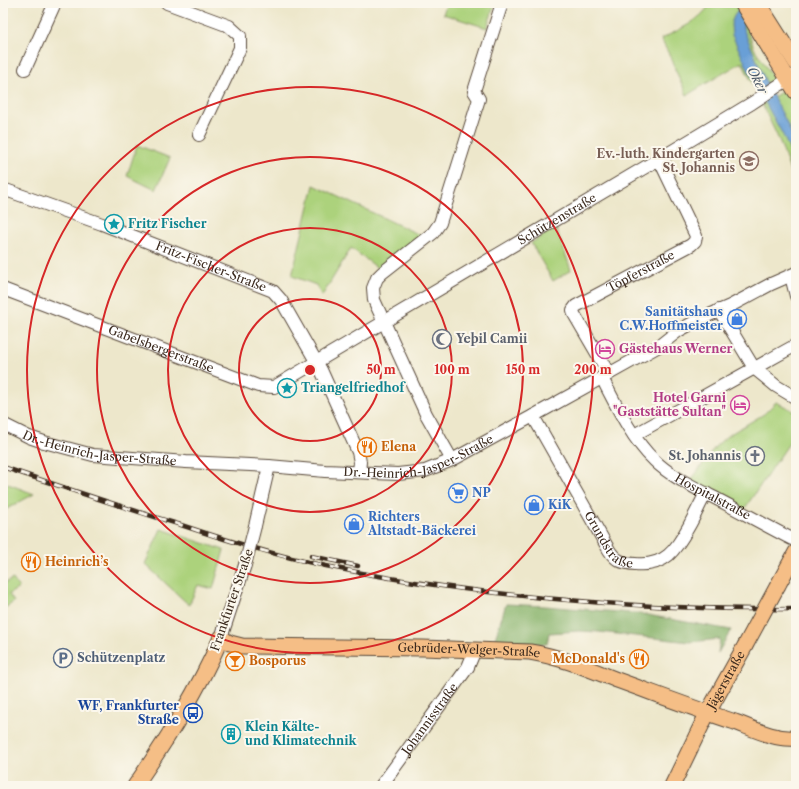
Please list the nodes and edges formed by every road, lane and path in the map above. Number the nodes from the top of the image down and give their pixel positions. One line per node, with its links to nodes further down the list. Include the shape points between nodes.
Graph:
1 (55, 3): 7 (street)
2 (167, 3): 10 (street, via 229,26 240,36 240,48)
3 (502, 3): 17 (street, via 474,91 479,99 437,229 382,273 375,282 374,300)
4 (742, 3): 5 (main road)
5 (757, 10): 6 (main road); 8 (main road)
6 (796, 63)
7 (25, 69)
8 (792, 76): 9 (main road); 11 (street, Schützenstraße)
9 (796, 92)
10 (198, 135)
11 (659, 159): 17 (street, Schützenstraße); 21 (street, Töpferstraße, via 696,236 691,245 576,306 574,314)
12 (3, 189): 19 (street, Fritz-Fischer-Straße, via 273,290)
13 (793, 275): 15 (street); 16 (street, Dr.-Heinrich-Jasper-Straße)
14 (3, 288): 19 (street, Gabelsbergerstraße, via 258,386 274,387)
15 (796, 296)
16 (719, 310): 20 (street); 21 (street, Dr.-Heinrich-Jasper-Straße, via 678,331 659,346)
17 (384, 322): 19 (street, Schützenstraße); 26 (street, via 426,414)
18 (796, 345): 20 (street)
19 (316, 362): 28 (street, Fritz-Fischer-Straße, via 358,452)
20 (754, 368): 22 (street); 25 (street)
21 (606, 376): 23 (street, Dr.-Heinrich-Jasper-Straße); 25 (street, Hospitalstraße)
22 (796, 398)
23 (533, 416): 26 (street, Dr.-Heinrich-Jasper-Straße); 29 (street, Grundstraße, via 613,557 619,561 646,563 671,554 680,543)
24 (3, 424): 27 (street, Dr.-Heinrich-Jasper-Straße, via 29,437 93,455)
25 (634, 435): 29 (street, Hospitalstraße, via 658,464)
26 (452, 460): 28 (street, Dr.-Heinrich-Jasper-Straße, via 413,473)
27 (269, 466): 28 (street, Dr.-Heinrich-Jasper-Straße); 32 (street, Frankfurter Straße, bridge, via 245,566)
28 (359, 472)
29 (706, 493): 30 (street, Hospitalstraße)
30 (796, 540)
31 (796, 552): 34 (main road, Jägerstraße, bridge)
32 (221, 638): 33 (main road, Gebrüder-Welger-Straße, via 242,646); 36 (main road, Frankfurter Straße, via 185,709)
33 (475, 650): 34 (main road, Gebrüder-Welger-Straße, via 530,652 550,656); 37 (street, Johannisstraße, via 468,667)
34 (707, 714): 35 (main road, Gebrüder-Welger-Straße, via 771,735); 38 (main road, Jägerstraße)
35 (796, 738)
36 (135, 786)
37 (381, 786)
38 (672, 786)

